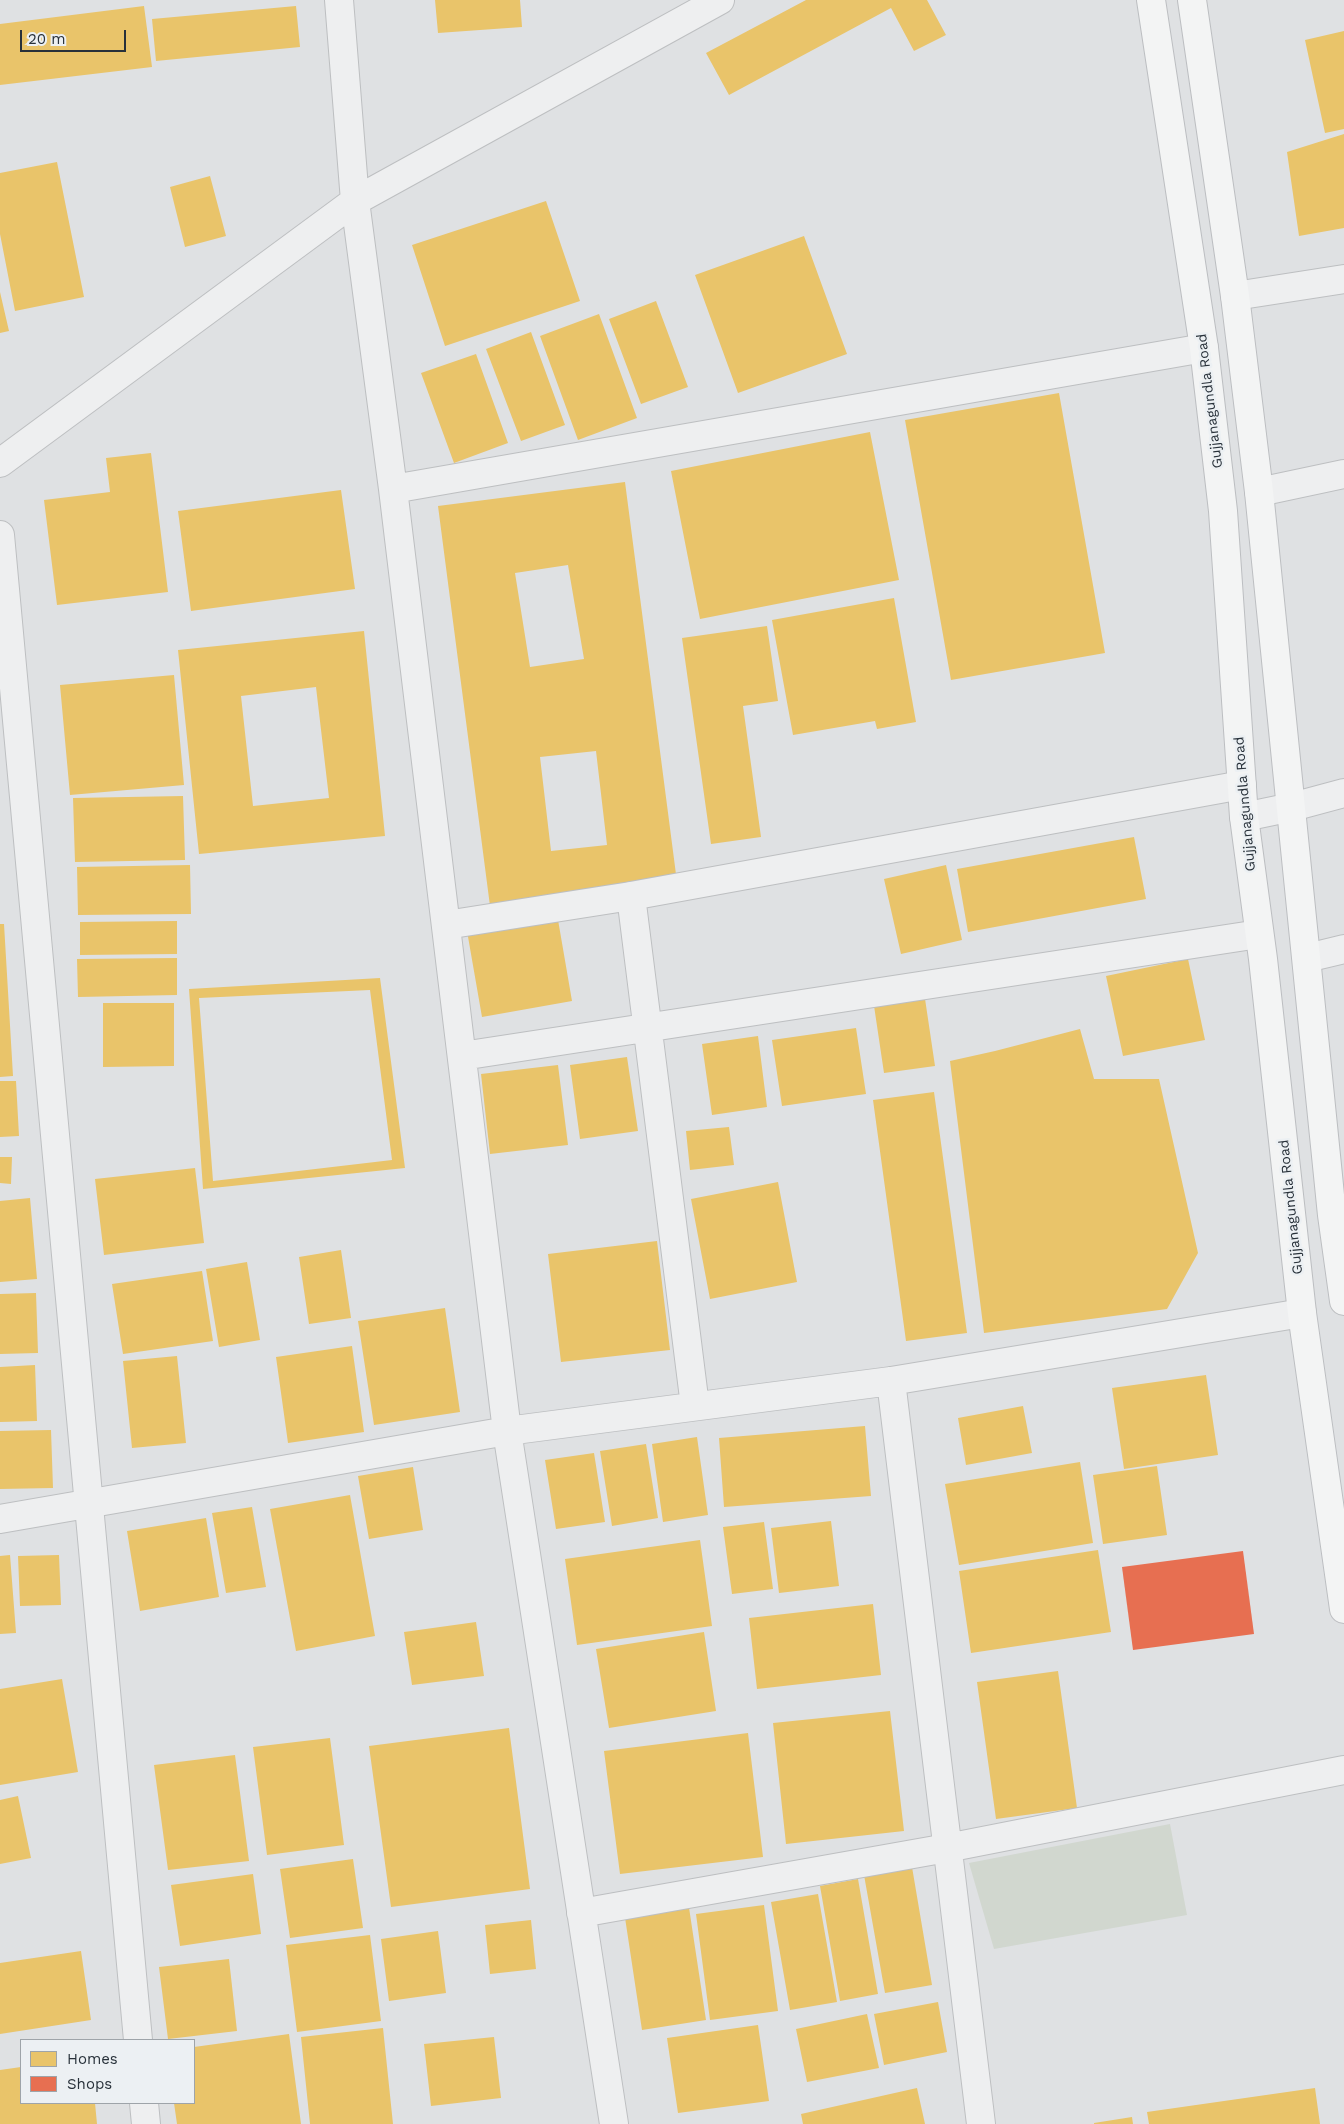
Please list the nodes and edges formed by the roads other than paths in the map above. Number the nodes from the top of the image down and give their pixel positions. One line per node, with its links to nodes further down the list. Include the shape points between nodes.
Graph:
1 (339, 0): 5 (street)
2 (720, 0): 5 (street)
3 (1151, 0): 8 (main road, Gujjanagundla Road)
4 (1192, 0): 7 (main road)
5 (355, 201): 9 (street); 11 (street)
6 (1344, 279): 7 (street)
7 (1235, 296): 12 (main road)
8 (1204, 348): 11 (street); 14 (main road, Gujjanagundla Road, via 1223,511)
9 (0, 463)
10 (1344, 474): 12 (street)
11 (393, 488): 19 (street)
12 (1260, 492): 16 (main road)
13 (0, 535): 31 (street)
14 (1242, 785): 17 (main road, Gujjanagundla Road); 18 (street)
15 (1344, 793): 16 (street)
16 (1292, 808): 17 (street); 22 (main road)
17 (1244, 817): 20 (main road, Gujjanagundla Road)
18 (631, 896): 19 (street); 23 (street)
19 (446, 925): 24 (street)
20 (1259, 934): 23 (street); 27 (main road, Gujjanagundla Road)
21 (1344, 949): 22 (street)
22 (1307, 958): 25 (main road)
23 (647, 1028): 24 (street); 29 (street)
24 (462, 1056): 30 (street)
25 (1338, 1214): 26 (main road)
26 (1344, 1301)
27 (1302, 1313): 28 (street); 33 (main road, Gujjanagundla Road)
28 (891, 1381): 29 (street); 35 (street)
29 (695, 1406): 30 (street)
30 (507, 1430): 31 (street); 36 (street)
31 (88, 1505): 32 (street); 37 (street)
32 (0, 1520)
33 (1344, 1609)
34 (1344, 1770): 35 (street)
35 (947, 1848): 36 (street); 41 (street)
36 (581, 1913): 40 (street)
37 (138, 2039)
38 (144, 2104): 39 (street)
39 (146, 2124)
40 (614, 2124)
41 (981, 2124)

